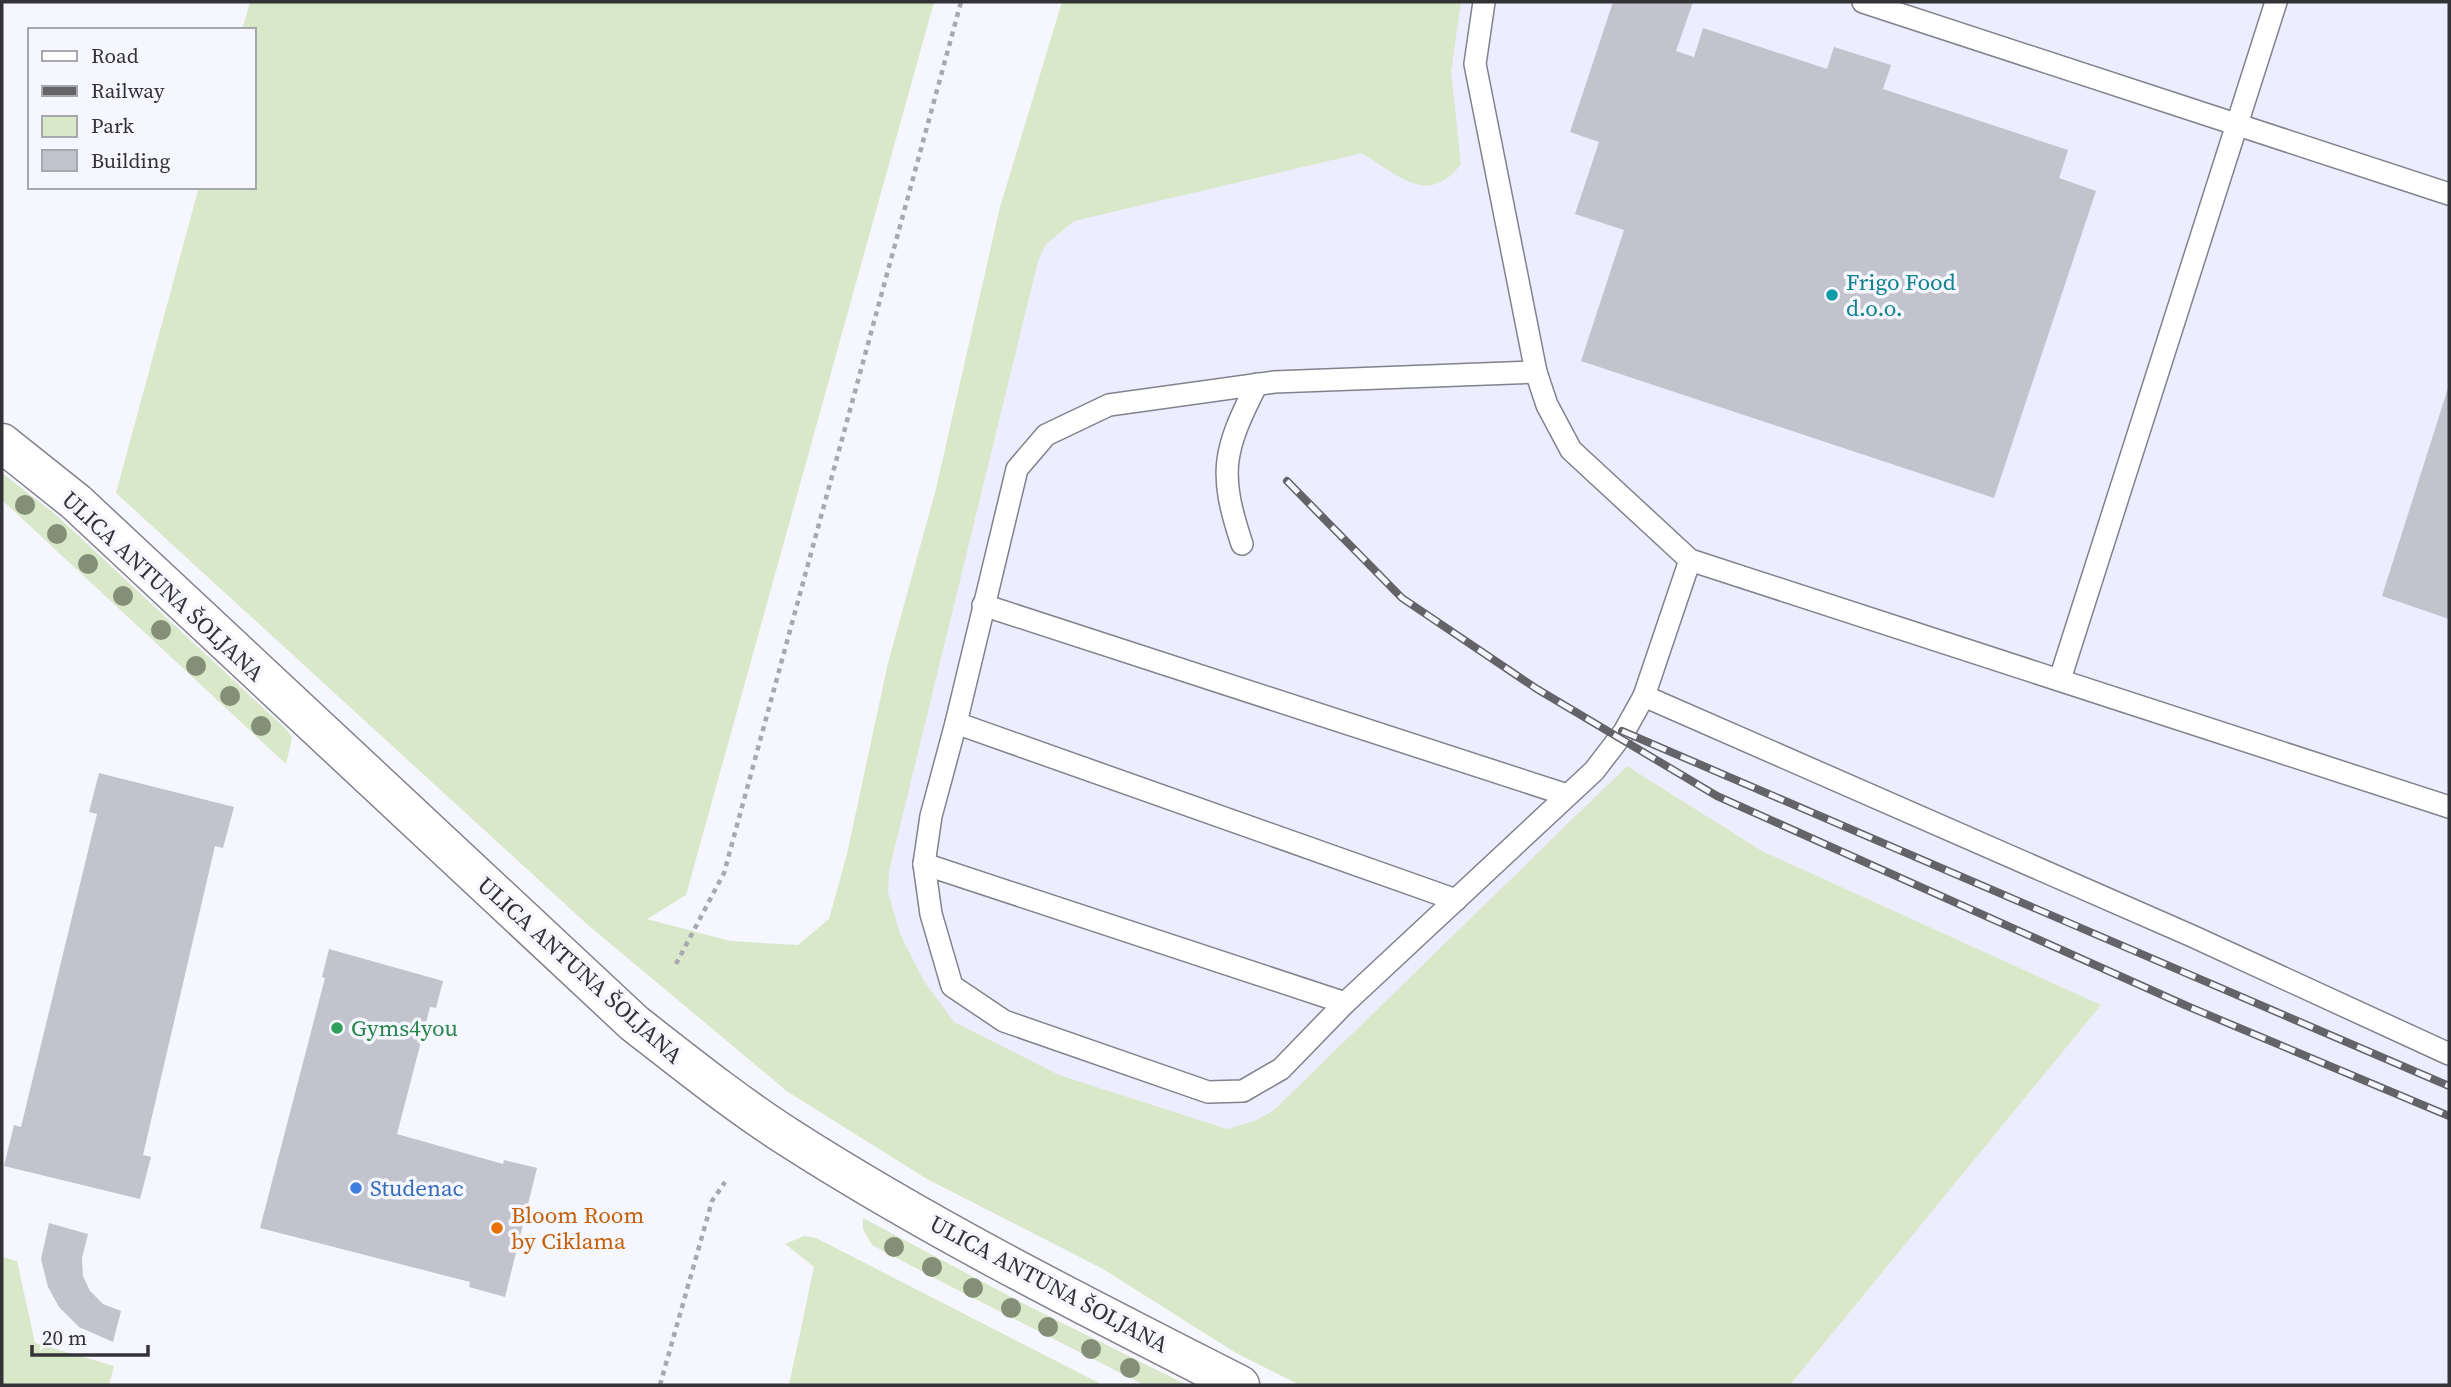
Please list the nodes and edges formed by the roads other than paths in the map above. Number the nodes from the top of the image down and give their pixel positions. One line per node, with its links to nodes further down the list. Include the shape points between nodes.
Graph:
1 (1484, 2): 6 (lane, via 1475,64)
2 (1863, 2): 4 (lane)
3 (2276, 2): 4 (lane)
4 (2237, 122): 5 (lane); 12 (lane)
5 (2449, 194)
6 (1536, 372): 7 (lane); 10 (lane, via 1571,450)
7 (1257, 384): 9 (lane, via 1236,426 1226,469 1228,502); 11 (lane, via 1109,405 1046,435 1017,469)
8 (2, 443): 21 (street, ULICA ANTUNA ŠOLJANA, via 76,502 625,1014 691,1068 866,1185 1081,1304)
9 (1242, 544)
10 (1690, 560): 12 (lane); 13 (lane)
11 (983, 605): 14 (lane); 15 (lane)
12 (2060, 679): 16 (lane)
13 (1644, 696): 15 (lane, via 1619,740); 20 (lane)
14 (956, 723): 17 (lane, via 930,816); 18 (lane)
15 (1567, 795): 18 (lane)
16 (2449, 807)
17 (924, 864): 19 (lane); 19 (lane, via 931,914 952,986 1004,1021 1208,1092 1243,1091 1281,1069)
18 (1456, 900): 19 (lane)
19 (1345, 1003)
20 (2449, 1054)
21 (1240, 1385)

